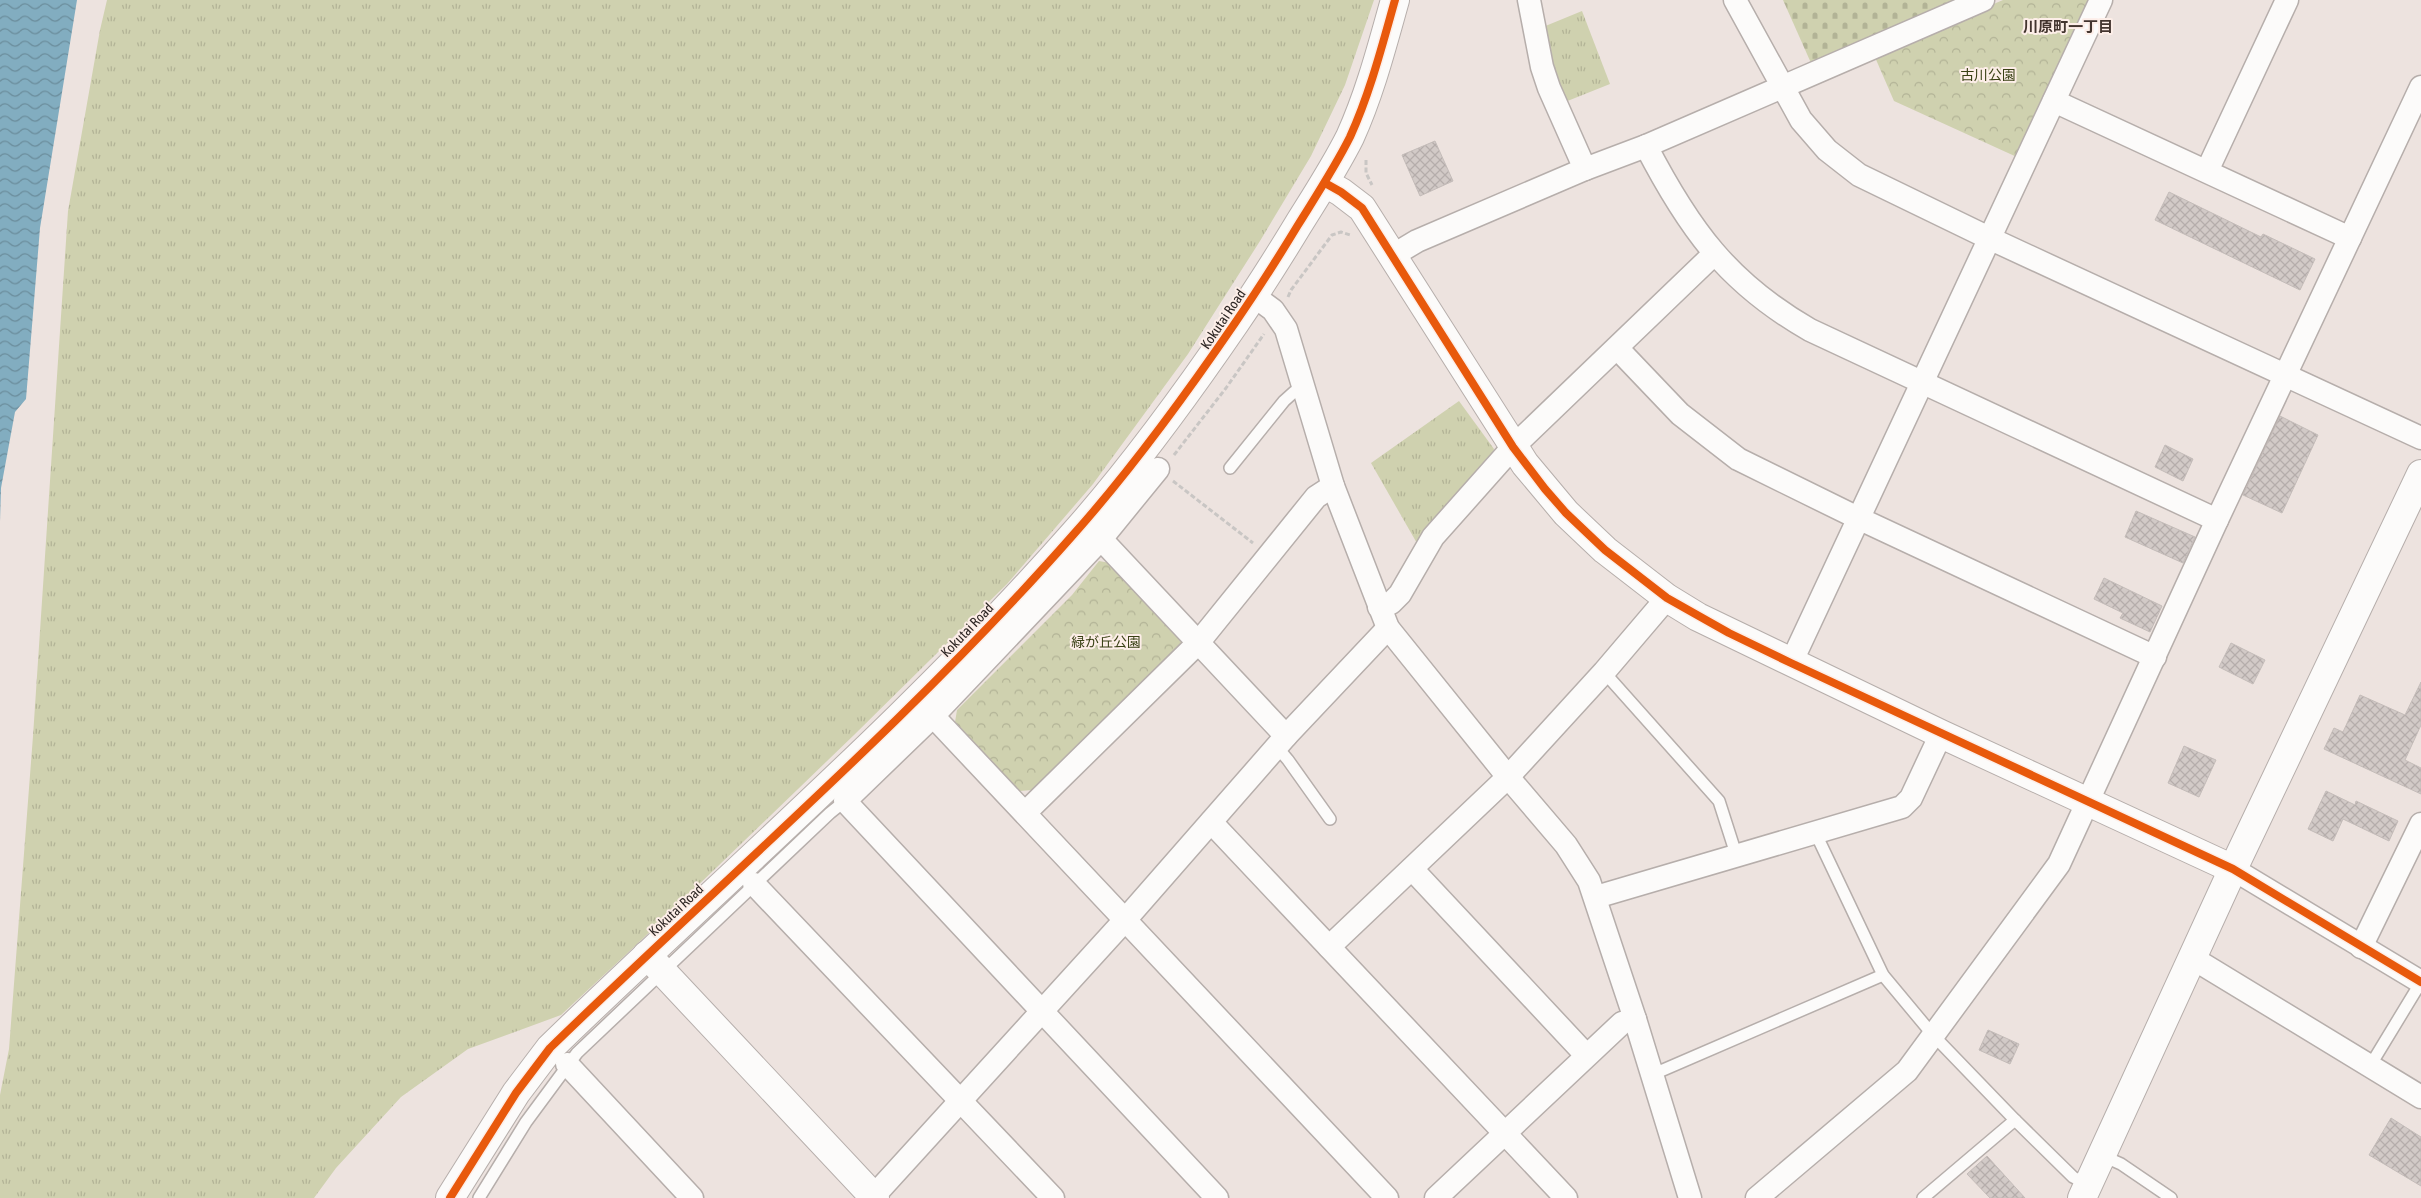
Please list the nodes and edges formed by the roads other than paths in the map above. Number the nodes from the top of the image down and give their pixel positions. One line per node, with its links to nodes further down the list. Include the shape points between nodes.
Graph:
1 (1395, 0): 13 (street, Kokutai Road, via 1364,101 1350,136)
2 (1530, 0): 11 (street, via 1544,74)
3 (1735, 0): 7 (street)
4 (1984, 0): 7 (street)
5 (2101, 0): 9 (street)
6 (2287, 0): 12 (street)
7 (1781, 86): 10 (street); 15 (street, via 1813,135 1859,175)
8 (2421, 87): 14 (street)
9 (2054, 101): 12 (street); 15 (street)
10 (1646, 146): 11 (street); 16 (street, via 1680,205)
11 (1585, 169): 17 (street, via 1417,241)
12 (2207, 171): 14 (street)
13 (1325, 182): 17 (street, via 1362,208); 18 (street, Kokutai Road)
14 (2350, 238): 20 (street)
15 (1991, 239): 20 (street); 21 (street)
16 (1714, 254): 19 (street); 21 (street, via 1743,284 1785,315 1810,330)
17 (1392, 256): 24 (street)
18 (1254, 296): 22 (street, via 1273,310 1286,329); 59 (street, Kokutai Road, via 1152,437 1075,534 914,703)
19 (1617, 348): 24 (street); 29 (street, via 1680,414 1715,443 1738,459)
20 (2287, 376): 23 (street); 30 (street)
21 (1924, 382): 29 (street); 30 (street)
22 (1304, 389): 25 (lane, via 1294,392 1284,401); 28 (street)
23 (2421, 438)
24 (1513, 447): 32 (street, via 1544,489 1586,532); 33 (street, via 1433,537 1396,599)
25 (1230, 468)
26 (1159, 470): 31 (street)
27 (2421, 474): 51 (street)
28 (1333, 486): 33 (street); 35 (street, via 1316,497)
29 (1860, 519): 36 (street); 37 (street)
30 (2217, 520): 36 (street)
31 (1101, 539): 35 (street); 39 (street)
32 (1667, 598): 37 (street); 38 (street)
33 (1379, 607): 34 (street)
34 (1388, 628): 41 (street); 42 (street)
35 (1198, 643): 41 (street); 45 (street)
36 (2155, 657): 44 (street)
37 (1791, 663): 40 (street)
38 (1604, 672): 42 (street); 50 (lane, via 1719,801)
39 (933, 716): 43 (street); 45 (street)
40 (1941, 734): 44 (street); 49 (street, via 1908,804)
41 (1281, 742): 46 (lane, via 1288,760); 47 (street)
42 (1508, 777): 52 (street); 54 (street, via 1566,845)
43 (846, 801): 53 (lane); 62 (street)
44 (2088, 801): 51 (street); 64 (street, via 2059,864)
45 (1025, 813): 55 (street)
46 (1330, 819)
47 (1211, 822): 55 (street); 56 (street)
48 (2421, 824): 57 (street)
49 (1816, 834): 50 (street); 60 (lane)
50 (1736, 854): 54 (street)
51 (2234, 869): 57 (street); 58 (street)
52 (1412, 870): 56 (street); 65 (street)
53 (754, 884): 59 (lane); 70 (street)
54 (1596, 897): 63 (street)
55 (1125, 920): 62 (street); 81 (street)
56 (1329, 947): 72 (street)
57 (2361, 947): 61 (street)
58 (2194, 959): 67 (street); 73 (street)
59 (655, 963): 66 (street, Kokutai Road); 78 (street)
60 (1883, 975): 64 (lane); 68 (lane)
61 (2421, 982): 67 (lane)
62 (1041, 1010): 70 (street); 80 (street)
63 (1635, 1019): 65 (street, via 1622,1023); 68 (street)
64 (1933, 1035): 71 (lane); 85 (street, via 1907,1071)
65 (1586, 1055): 72 (street)
66 (559, 1056): 75 (street, Kokutai Road, via 516,1093); 76 (lane, via 526,1122); 77 (street)
67 (2370, 1066): 69 (street)
68 (1652, 1072): 84 (street)
69 (2421, 1097)
70 (961, 1100): 78 (street); 79 (street)
71 (2015, 1120): 74 (lane); 86 (lane)
72 (1504, 1134): 82 (street); 83 (street)
73 (2103, 1156): 74 (street); 87 (lane, via 2121,1164)
74 (2085, 1192)
75 (450, 1198)
76 (479, 1198)
77 (692, 1198)
78 (873, 1198)
79 (1053, 1198)
80 (1217, 1198)
81 (1387, 1198)
82 (1436, 1198)
83 (1566, 1198)
84 (1690, 1198)
85 (1757, 1198)
86 (1923, 1198)
87 (2171, 1198)

